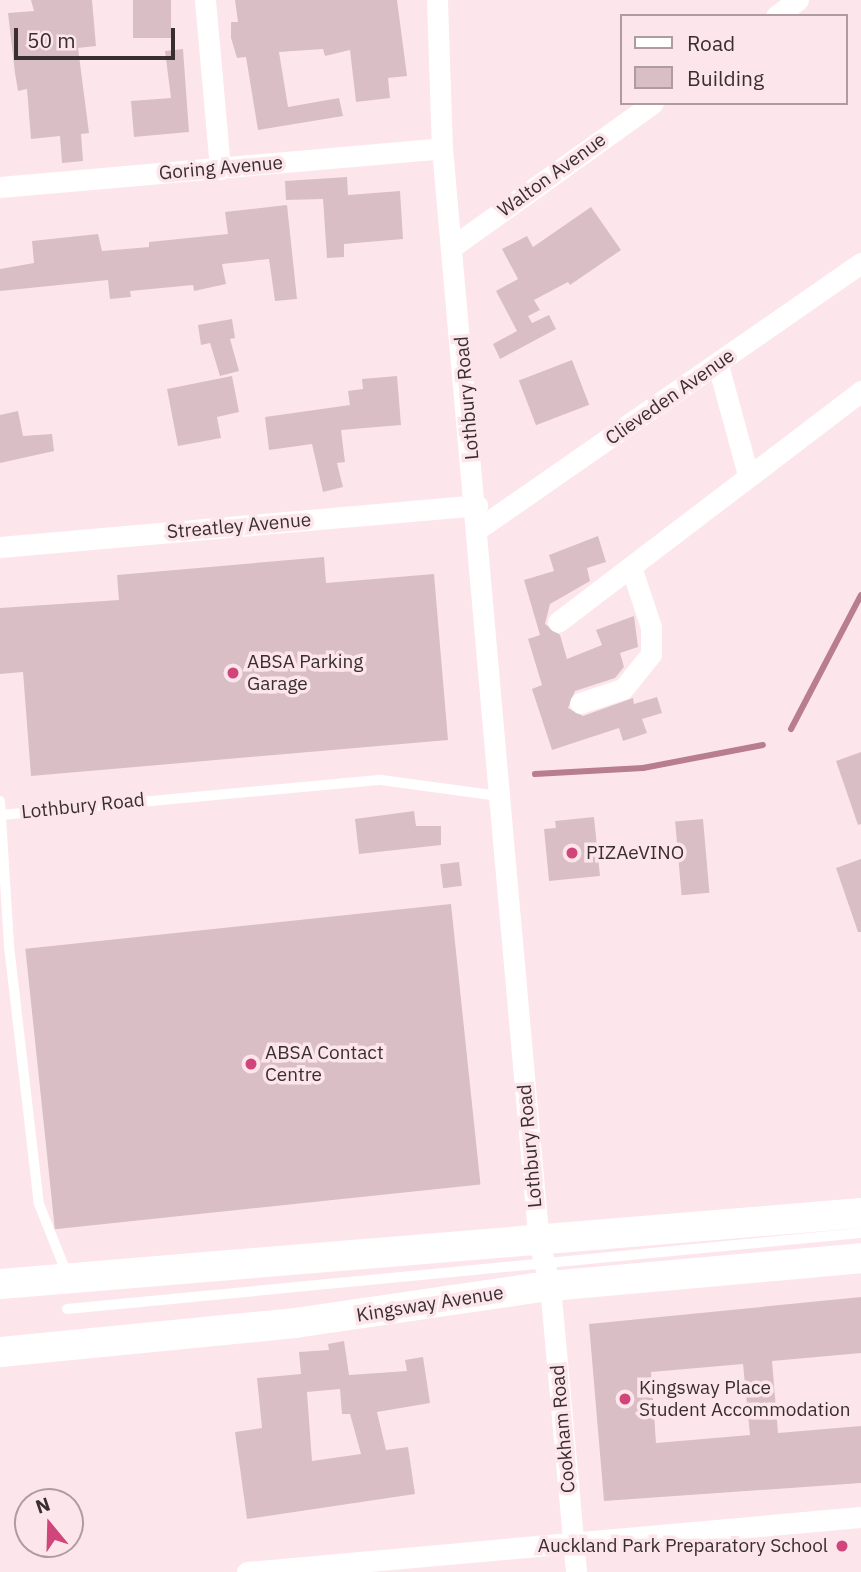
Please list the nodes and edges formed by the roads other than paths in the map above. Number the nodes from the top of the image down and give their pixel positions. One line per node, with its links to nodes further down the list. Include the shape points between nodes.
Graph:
1 (205, 0): 7 (street)
2 (437, 0): 6 (street, Lothbury Road)
3 (798, 0): 4 (street)
4 (779, 14)
5 (650, 105): 9 (street, Walton Avenue)
6 (443, 148): 7 (street, Goring Avenue); 9 (street, Lothbury Road)
7 (220, 169): 8 (street, Goring Avenue)
8 (0, 187)
9 (452, 247): 14 (street, Lothbury Road)
10 (861, 263): 11 (street, Clieveden Avenue)
11 (718, 365): 13 (street); 15 (street, Clieveden Avenue)
12 (861, 391): 13 (street)
13 (748, 475): 17 (street)
14 (477, 505): 15 (street, Lothbury Road); 16 (street, Streatley Avenue)
15 (478, 529): 20 (street, Lothbury Road)
16 (0, 547)
17 (631, 567): 18 (street); 19 (street, via 651,627 651,654 623,689)
18 (558, 622)
19 (580, 703)
20 (499, 796): 22 (lane, Lothbury Road, via 381,780); 26 (street, Lothbury Road)
21 (0, 801): 22 (lane)
22 (1, 815): 27 (lane, via 9,946 40,1204)
23 (861, 1213): 26 (main road, Kingsway Avenue)
24 (861, 1233): 26 (lane)
25 (861, 1258): 26 (main road, Kingsway Avenue)
26 (544, 1264): 27 (main road, Kingsway Avenue, via 271,1258); 29 (lane); 30 (main road, Kingsway Avenue, via 309,1322); 32 (street, Cookham Road)
27 (68, 1278): 28 (main road, Kingsway Avenue)
28 (0, 1284)
29 (66, 1309)
30 (0, 1352)
31 (861, 1517): 32 (street)
32 (574, 1544): 33 (street); 34 (street, Cookham Road)
33 (247, 1572)
34 (576, 1572)

